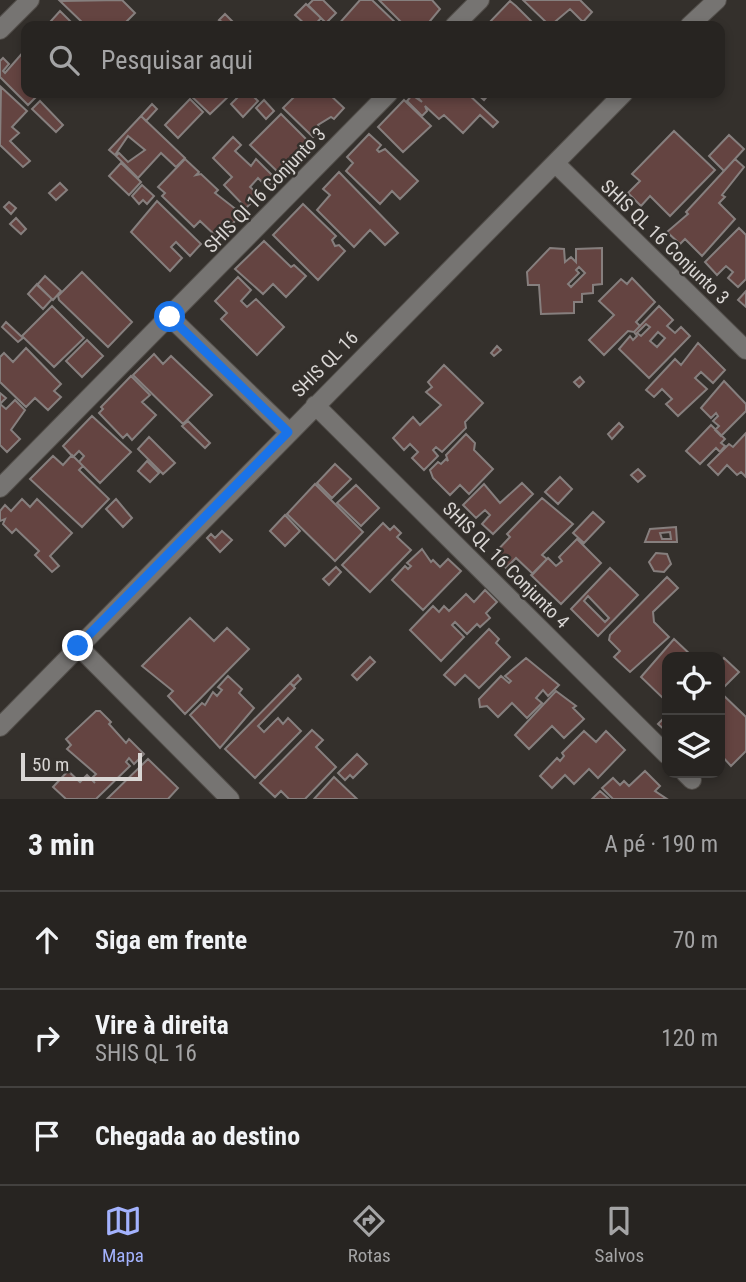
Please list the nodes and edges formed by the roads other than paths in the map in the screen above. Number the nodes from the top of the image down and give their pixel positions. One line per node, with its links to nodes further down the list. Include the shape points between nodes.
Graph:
1 (30, 0): 6 (street)
2 (480, 0): 5 (street)
3 (717, 0): 4 (street)
4 (700, 13)
5 (459, 21)
6 (0, 30)
7 (384, 98): 10 (street, SHIS QI 16 Conjunto 3)
8 (619, 98): 9 (street, SHIS QL 16)
9 (555, 163): 11 (street, SHIS QL 16 Conjunto 3); 12 (street, SHIS QL 16)
10 (170, 317): 13 (street); 14 (street, SHIS QI 16 Conjunto 3)
11 (746, 350)
12 (315, 405): 13 (street, SHIS QL 16); 17 (street, SHIS QL 16 Conjunto 4)
13 (288, 432): 15 (street, SHIS QL 16)
14 (0, 488)
15 (78, 646): 16 (street, SHIS QL 16); 18 (street)
16 (0, 727)
17 (662, 750)
18 (230, 799)

